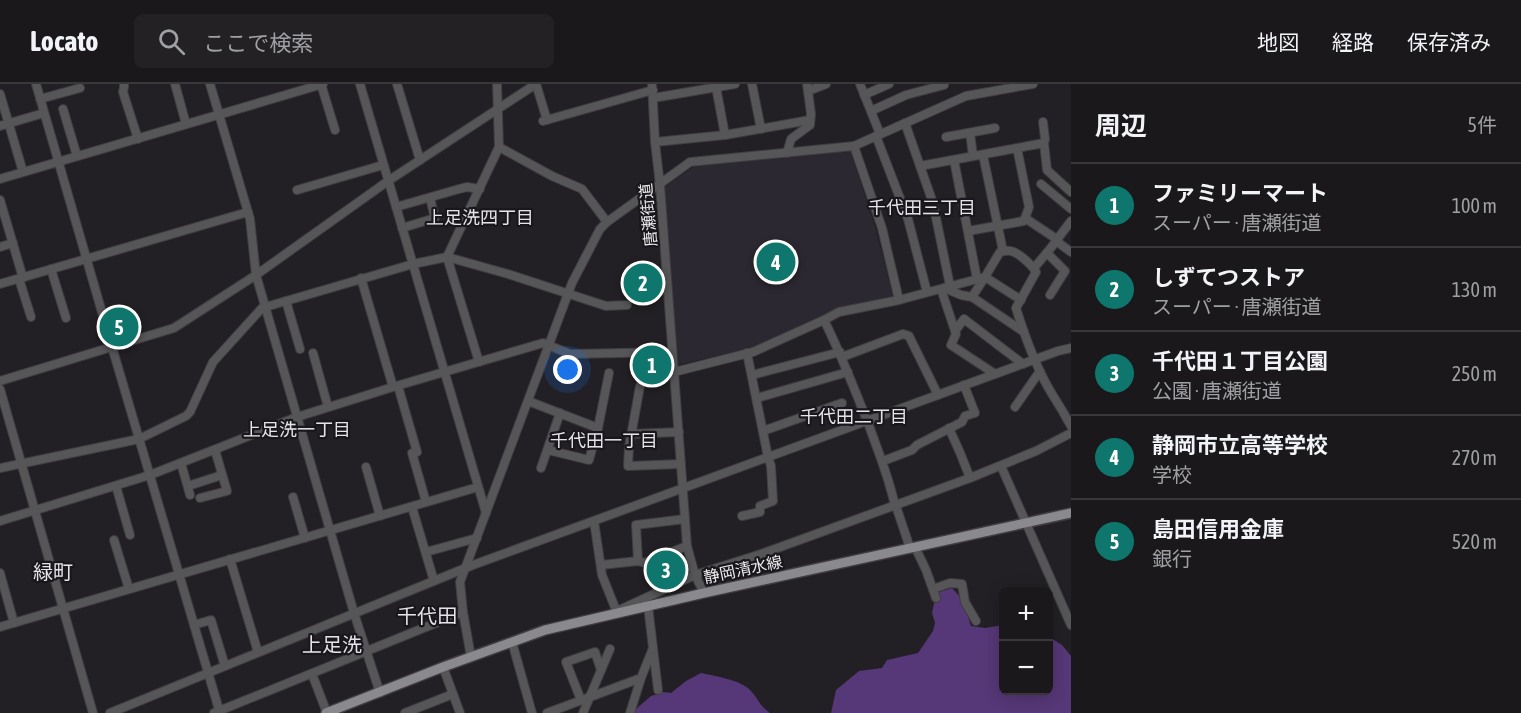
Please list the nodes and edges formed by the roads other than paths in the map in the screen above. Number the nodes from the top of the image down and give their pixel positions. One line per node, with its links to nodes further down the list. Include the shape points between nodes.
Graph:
1 (36, 84): 25 (street)
2 (124, 84): 45 (street)
3 (175, 84): 36 (street)
4 (210, 84): 31 (street)
5 (322, 84): 17 (street); 40 (street)
6 (360, 84): 58 (street)
7 (397, 84): 55 (street)
8 (496, 84): 28 (street)
9 (536, 84): 22 (street, via 545,121); 28 (street)
10 (735, 84): 18 (street)
11 (752, 84): 39 (street)
12 (826, 84): 20 (street)
13 (860, 84): 24 (street)
14 (889, 84): 24 (street)
15 (1033, 84): 21 (street)
16 (944, 85): 26 (street); 29 (street, via 906,95)
17 (306, 86): 31 (street)
18 (716, 87): 22 (street); 42 (street)
19 (80, 88): 25 (street)
20 (807, 88): 32 (street)
21 (995, 88): 26 (street)
22 (653, 90): 46 (street, 唐瀬街道)
23 (0, 94): 35 (street)
24 (864, 95): 29 (street)
25 (40, 99): 30 (street)
26 (948, 104): 34 (street)
27 (63, 109): 53 (street)
28 (498, 110): 49 (street); 55 (street)
29 (871, 111): 43 (street)
30 (44, 113): 35 (street); 57 (street)
31 (219, 115): 36 (street); 72 (street)
32 (810, 120): 39 (street); 51 (street, via 810,125 791,140)
33 (1043, 122): 47 (street)
34 (905, 123): 43 (street); 59 (street)
35 (9, 124): 37 (street); 60 (street)
36 (186, 124): 45 (street)
37 (0, 126)
38 (995, 128): 41 (street)
39 (761, 129): 42 (street)
40 (335, 130)
41 (970, 133): 44 (street); 54 (street)
42 (725, 135): 46 (street)
43 (878, 135): 48 (street); 96 (street, via 908,219)
44 (946, 137)
45 (138, 139): 53 (street)
46 (655, 142): 63 (street, 唐瀬街道)
47 (1044, 143): 50 (street); 67 (street, via 1047,170)
48 (854, 146): 51 (street); 100 (street, via 882,228)
49 (499, 147): 65 (street); 75 (street, via 582,189)
50 (1017, 148): 52 (street); 73 (street, via 1029,207)
51 (787, 153): 63 (street, via 690,162)
52 (983, 154): 54 (street); 76 (street)
53 (77, 156): 57 (street)
54 (973, 156): 56 (street)
55 (420, 160): 62 (street)
56 (954, 160): 59 (street); 78 (street)
57 (58, 162): 60 (street); 86 (street)
58 (383, 165): 62 (street); 66 (street)
59 (920, 166): 95 (street, via 933,202)
60 (23, 172): 61 (street)
61 (0, 179)
62 (388, 181): 70 (street); 90 (street)
63 (660, 184): 75 (street); 114 (street, 唐瀬街道)
64 (1041, 184): 71 (street)
65 (480, 189): 68 (street, via 467,187); 85 (street)
66 (297, 190)
67 (1071, 192)
68 (430, 198): 70 (street); 77 (street, via 435,218)
69 (0, 200): 80 (street)
70 (396, 207): 77 (street)
71 (1071, 209)
72 (248, 212): 86 (street); 90 (street)
73 (1025, 218): 76 (street); 79 (street)
74 (1071, 221): 79 (street)
75 (608, 222): 97 (street, via 600,229)
76 (997, 226): 78 (street); 82 (street)
77 (402, 228): 87 (street)
78 (968, 231): 93 (street)
79 (1057, 240): 83 (street); 84 (street)
80 (13, 243): 81 (street); 91 (street)
81 (0, 247)
82 (1003, 251): 88 (street, via 1014,252); 93 (street)
83 (1071, 252)
84 (1047, 254): 88 (street); 98 (street, via 1065,271)
85 (447, 257): 87 (street); 97 (street); 119 (street)
86 (86, 259): 89 (street); 111 (street)
87 (413, 264): 92 (street); 124 (street)
88 (1034, 268): 101 (street, via 1036,272)
89 (51, 269): 91 (street); 106 (street)
90 (256, 275): 104 (street); 111 (street, via 174,328)
91 (21, 278): 94 (street); 105 (street)
92 (361, 278): 102 (street); 130 (street)
93 (981, 278): 95 (street); 99 (street); 101 (street)
94 (0, 284)
95 (945, 288): 96 (street); 99 (street); 108 (street)
96 (927, 292): 100 (street)
97 (567, 294): 103 (street, via 606,306); 110 (street)
98 (1050, 295)
99 (972, 297): 109 (street)
100 (898, 300): 107 (street, via 839,312)
101 (1021, 300): 109 (street, via 1016,308)
102 (286, 301): 104 (street); 113 (street)
103 (627, 305)
104 (265, 307): 140 (street); 149 (street, via 213,362 190,412)
105 (31, 316)
106 (66, 318)
107 (824, 320): 116 (street); 117 (street)
108 (956, 331): 120 (street, via 964,319); 126 (street, via 951,345)
109 (1024, 333): 118 (street)
110 (548, 344): 114 (street, via 570,354); 119 (street); 135 (street)
111 (111, 347): 128 (street); 149 (street)
112 (1071, 348): 118 (street)
113 (300, 349)
114 (672, 352): 122 (street, 唐瀬街道)
115 (313, 353): 137 (street)
116 (747, 353): 122 (street); 127 (street)
117 (841, 354): 123 (street); 127 (street); 133 (street, via 903,334 909,336)
118 (1035, 359): 120 (street); 121 (street)
119 (479, 362): 124 (street)
120 (1023, 364): 126 (street)
121 (1040, 370): 138 (street); 142 (street)
122 (674, 372): 146 (street, 唐瀬街道)
123 (848, 372): 134 (street); 141 (street)
124 (445, 373): 130 (street); 166 (street)
125 (609, 374): 143 (street)
126 (995, 374): 129 (street)
127 (752, 375): 134 (street)
128 (0, 381)
129 (964, 385): 133 (street); 144 (street, via 975,413)
130 (395, 386): 137 (street); 171 (street)
131 (639, 386): 148 (street)
132 (0, 389): 154 (street)
133 (938, 395): 141 (street)
134 (757, 398): 145 (street)
135 (528, 401): 139 (street); 175 (street)
136 (842, 403): 145 (street)
137 (328, 407): 140 (street)
138 (1015, 407)
139 (560, 413): 143 (street); 151 (street)
140 (297, 417): 150 (street); 183 (street)
141 (867, 421): 152 (street); 153 (street)
142 (1071, 426)
143 (598, 428): 151 (street, via 590,460)
144 (949, 428): 153 (street, via 912,450); 163 (street)
145 (763, 431): 152 (street)
146 (679, 432): 148 (street); 156 (street, 唐瀬街道)
147 (1071, 433): 157 (street)
148 (631, 434): 156 (street, via 628,466)
149 (139, 439): 154 (street); 162 (street)
150 (215, 450): 155 (street); 161 (street)
151 (548, 450): 160 (street)
152 (768, 457): 167 (street); 178 (street, via 773,501 760,506 760,513)
153 (882, 461): 172 (street)
154 (22, 463): 159 (street); 174 (street)
155 (181, 463): 162 (street); 165 (street)
156 (681, 464): 167 (street, 唐瀬街道)
157 (1001, 466): 163 (street); 182 (street)
158 (366, 467): 177 (street)
159 (0, 468)
160 (541, 468)
161 (222, 475): 165 (street); 170 (street, via 227,491)
162 (150, 476): 164 (street); 196 (street)
163 (970, 478): 172 (street)
164 (116, 486): 174 (street); 184 (street)
165 (188, 486): 168 (street)
166 (478, 487): 171 (street); 175 (street)
167 (683, 488): 179 (street, 唐瀬街道); 181 (street)
168 (190, 495)
169 (293, 497): 185 (street)
170 (200, 498)
171 (426, 502): 173 (street)
172 (895, 506): 189 (street); 197 (street)
173 (412, 507): 177 (street); 190 (street)
174 (35, 510): 180 (street); 202 (street)
175 (486, 513): 186 (street)
176 (1071, 513): 182 (main road, 静岡清水線)
177 (380, 516): 183 (street)
178 (742, 516)
179 (685, 519): 188 (street, 唐瀬街道); 192 (street, via 636,525)
180 (0, 521)
181 (594, 521): 193 (street); 194 (street)
182 (1027, 523): 189 (main road, 静岡清水線); 209 (street)
183 (330, 531): 185 (street); 205 (street)
184 (130, 535)
185 (305, 538): 191 (street)
186 (477, 538): 190 (street); 194 (street)
187 (114, 540): 199 (street)
188 (687, 546): 192 (street, via 645,563); 197 (street, 唐瀬街道)
189 (913, 548): 200 (main road, 静岡清水線); 206 (street, via 934,594 950,583 962,584 965,602)
190 (426, 552): 198 (street)
191 (230, 559): 196 (street); 214 (street)
192 (638, 561): 193 (street)
193 (601, 565): 204 (street)
194 (466, 568): 198 (street); 203 (street, via 460,582)
195 (0, 573): 207 (street)
196 (179, 574): 199 (street); 208 (street)
197 (695, 575): 200 (street, 唐瀬街道); 204 (street)
198 (434, 581): 205 (street)
199 (129, 590): 202 (street)
200 (704, 593): 201 (main road, 静岡清水線)
201 (648, 606): 204 (main road, 静岡清水線); 212 (street)
202 (63, 609): 207 (street); 228 (street)
203 (463, 612): 215 (street); 216 (street)
204 (614, 612): 211 (main road, 静岡清水線)
205 (354, 613): 214 (street); 215 (street)
206 (976, 621)
207 (14, 623): 210 (street)
208 (194, 625): 217 (street, via 211,620); 220 (street)
209 (1071, 625)
210 (0, 627)
211 (512, 642): 216 (main road, 静岡清水線); 233 (street)
212 (653, 648): 222 (street); 223 (street)
213 (610, 649): 219 (street)
214 (258, 652): 217 (street)
215 (367, 652): 221 (street); 224 (street)
216 (471, 657): 218 (main road, 静岡清水線)
217 (225, 666): 220 (street)
218 (443, 667): 224 (main road, 静岡清水線); 225 (street)
219 (601, 670): 226 (street); 226 (street, via 595,652 566,663)
220 (208, 673): 227 (street); 229 (street)
221 (312, 674): 227 (street); 230 (street)
222 (642, 678): 226 (street); 236 (street)
223 (658, 690)
224 (380, 693): 230 (main road, 静岡清水線)
225 (453, 694): 231 (street); 232 (street)
226 (585, 699): 234 (street); 235 (street)
227 (217, 712)
228 (93, 713)
229 (110, 713)
230 (326, 713)
231 (405, 713)
232 (460, 713)
233 (532, 713)
234 (547, 713)
235 (583, 713)
236 (630, 713)

